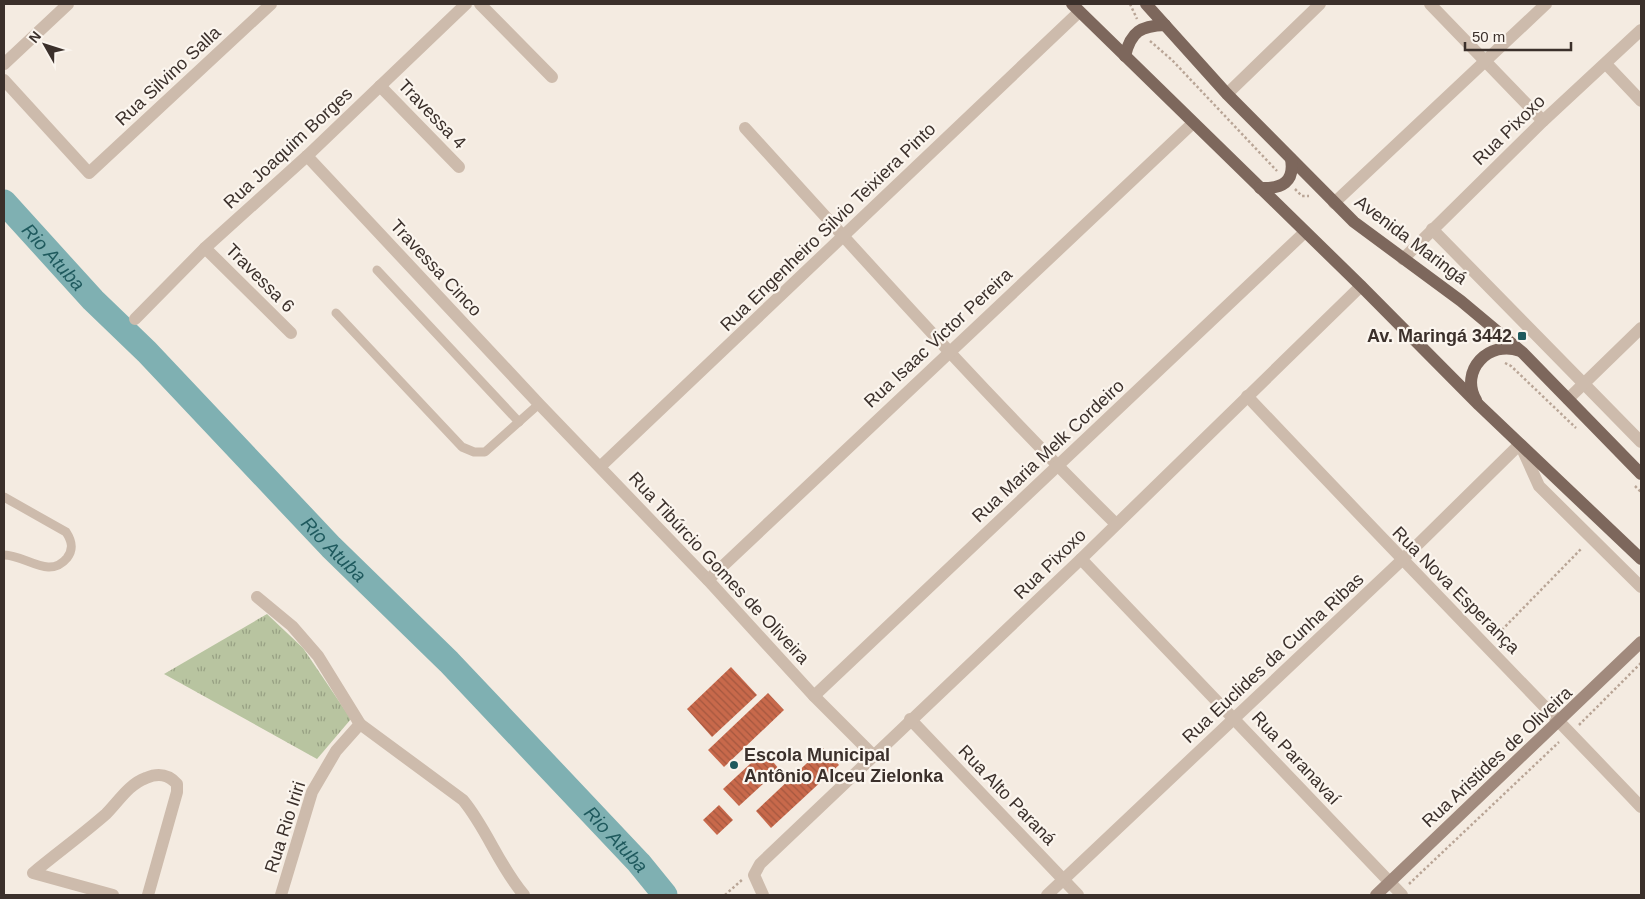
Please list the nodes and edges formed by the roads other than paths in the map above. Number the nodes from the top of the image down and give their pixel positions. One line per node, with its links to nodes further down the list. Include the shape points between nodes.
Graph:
1 (68, 4): 14 (street)
2 (271, 4): 17 (street, Rua Silvino Salla, via 89,173)
3 (466, 4): 18 (street, Rua Joaquim Borges)
4 (480, 4): 16 (street)
5 (1146, 4): 10 (main road, Avenida Maringá)
6 (1320, 4): 19 (street)
7 (1430, 4): 13 (street)
8 (1546, 4): 13 (street)
9 (1076, 8): 12 (main road); 31 (street, Rua Engenheiro Silvio Teixiera Pinto)
10 (1165, 25): 12 (main road, via 1142,28 1132,37); 19 (main road, Avenida Maringá)
11 (1641, 30): 15 (street, Rua Pixoxo)
12 (1125, 56): 22 (main road)
13 (1486, 62): 21 (street); 28 (street)
14 (4, 64)
15 (1606, 64): 20 (street); 21 (street, Rua Pixoxo)
16 (552, 77)
17 (4, 80)
18 (380, 86): 24 (street, Rua Joaquim Borges); 26 (street, Travessa 4)
19 (1227, 94): 25 (main road, Avenida Maringá)
20 (1641, 101)
21 (1543, 121): 29 (street, Rua Pixoxo)
22 (1193, 123): 27 (main road); 40 (street, Rua Isaac Victor Pereira)
23 (746, 128): 31 (street)
24 (307, 156): 32 (street, Rua Joaquim Borges); 45 (street, Travessa Cinco)
25 (1291, 159): 27 (main road, via 1291,175 1287,181 1280,186); 28 (main road, Avenida Maringá)
26 (459, 167)
27 (1260, 188): 30 (main road)
28 (1334, 202): 33 (main road, Avenida Maringá, via 1354,222)
29 (1432, 229): 33 (street, Rua Pixoxo); 42 (street, Avenida Maringá)
30 (1305, 232): 35 (main road); 51 (street, Rua Maria Melk Cordeiro)
31 (843, 238): 40 (street); 50 (street, Rua Engenheiro Silvio Teixiera Pinto)
32 (205, 248): 37 (street, Rua Joaquim Borges); 39 (street, Travessa 6)
33 (1403, 259): 41 (main road, Avenida Maringá, via 1461,300)
34 (377, 270): 47 (lane)
35 (1361, 286): 43 (street, Rua Pixoxo); 46 (main road)
36 (336, 313): 47 (lane, via 462,447 485,452)
37 (135, 319)
38 (1641, 328): 42 (street)
39 (291, 333)
40 (950, 351): 51 (street); 59 (street, Rua Isaac Victor Pereira)
41 (1522, 352): 44 (main road, Avenida Maringá); 46 (main road, via 1498,349 1480,359 1471,382)
42 (1584, 383): 44 (street); 48 (street, Avenida Maringá)
43 (1247, 396): 54 (street, Rua Pixoxo); 58 (street, Rua Nova Esperança)
44 (1568, 399): 52 (main road, Avenida Maringá)
45 (539, 404): 47 (lane); 50 (street, Rua Tibúrcio Gomes de Oliveira)
46 (1479, 405): 49 (main road)
47 (519, 422)
48 (1641, 442)
49 (1520, 444): 57 (main road); 58 (street, Rua Euclides da Cunha Ribas); 60 (street, via 1539,486)
50 (601, 466): 59 (street, Rua Tibúrcio Gomes de Oliveira)
51 (1057, 466): 54 (street); 63 (street, Rua Maria Melk Cordeiro)
52 (1637, 479)
53 (4, 497): 55 (lane, via 66,532 72,547 70,554 54,568)
54 (1116, 524): 56 (street, Rua Pixoxo)
55 (4, 554)
56 (1081, 559): 64 (street, Rua Paranavaí); 65 (street, Rua Pixoxo)
57 (1641, 559)
58 (1402, 560): 64 (street, Rua Euclides da Cunha Ribas); 66 (street, Rua Nova Esperança)
59 (708, 580): 63 (street, Rua Tibúrcio Gomes de Oliveira)
60 (1641, 587)
61 (257, 597): 67 (street, via 292,626 318,656)
62 (1641, 642): 66 (main road, Rua Aristides de Oliveira)
63 (814, 696): 68 (street, Rua Tibúrcio Gomes de Oliveira)
64 (1234, 718): 70 (street, Rua Euclides da Cunha Ribas); 71 (street, Rua Paranavaí)
65 (910, 720): 68 (street, Rua Pixoxo); 70 (street, Rua Alto Paraná)
66 (1560, 722): 69 (street, Rua Nova Esperança); 71 (main road, Rua Aristides de Oliveira)
67 (360, 724): 75 (street, Rua Rio Iriri, via 336,751 312,792); 76 (street, via 463,800 472,810 505,871)
68 (873, 756): 77 (street, Rua Pixoxo, via 760,864 754,875)
69 (1641, 807)
70 (1064, 880): 78 (street, Rua Euclides da Cunha Ribas); 79 (street, Rua Alto Paraná)
71 (1390, 882): 80 (main road, Rua Aristides de Oliveira); 81 (street, Rua Paranavaí)
72 (99, 894): 73 (street); 74 (street, via 33,873 108,812 133,785 159,774 171,777 177,784 177,792)
73 (113, 895)
74 (148, 895)
75 (281, 895)
76 (524, 895)
77 (763, 895)
78 (1047, 895)
79 (1078, 895)
80 (1376, 895)
81 (1402, 895)

